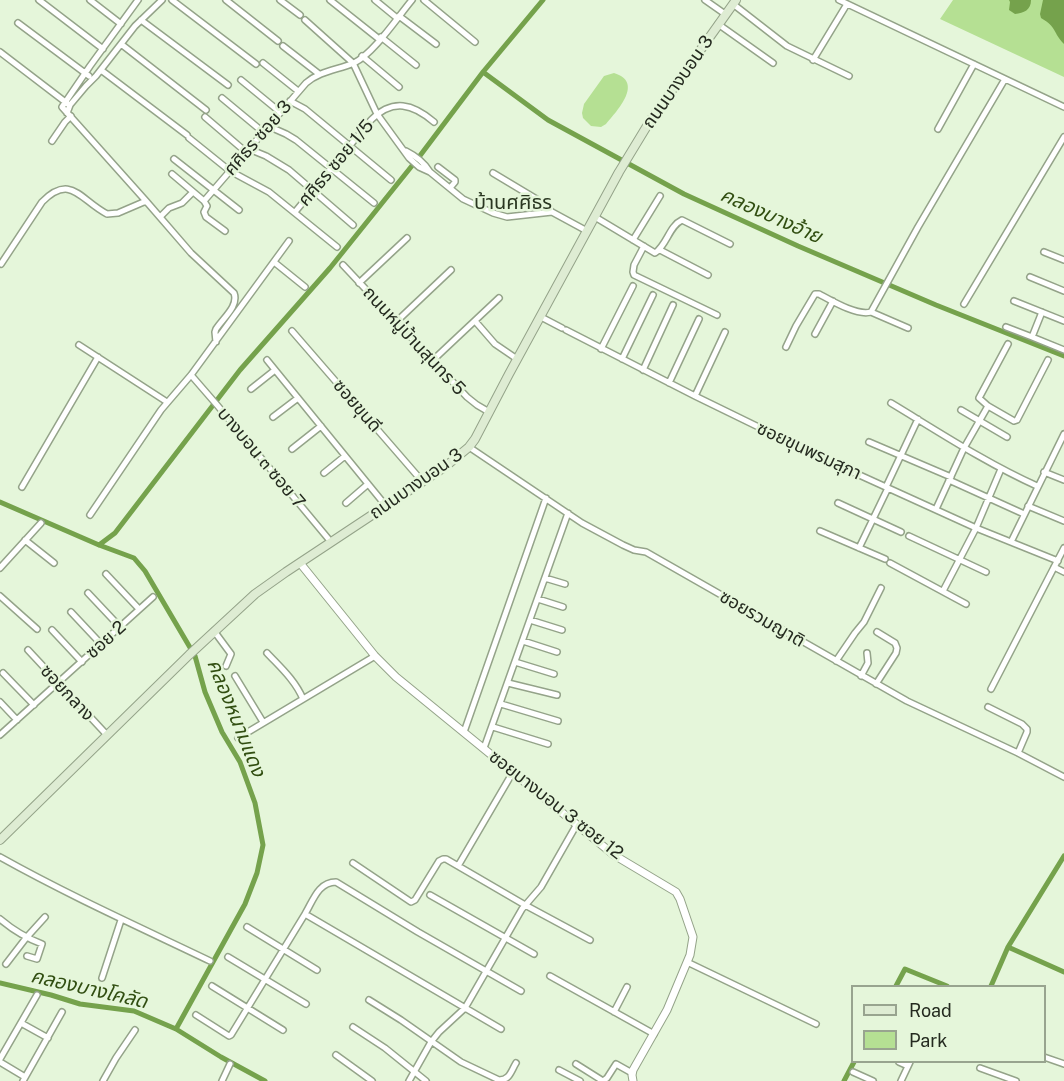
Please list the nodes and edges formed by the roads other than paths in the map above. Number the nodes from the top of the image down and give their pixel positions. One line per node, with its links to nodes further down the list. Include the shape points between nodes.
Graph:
1 (39, 0): 28 (street)
2 (90, 0): 20 (street)
3 (138, 0): 20 (street)
4 (162, 0): 18 (street)
5 (172, 0): 35 (street)
6 (226, 0): 23 (street)
7 (280, 0): 33 (street)
8 (330, 0): 22 (street)
9 (375, 0): 17 (street)
10 (412, 0): 17 (street, ศศิธร ซอย 3)
11 (424, 0): 24 (street)
12 (705, 0): 16 (street)
13 (839, 0): 15 (street)
14 (734, 2): 16 (main road, ถนนบางบอน 3); 31 (street, via 787,46)
15 (847, 4): 31 (street); 36 (street)
16 (725, 14): 21 (main road, ถนนบางบอน 3)
17 (398, 17): 22 (street, ศศิธร ซอย 3); 26 (street)
18 (141, 20): 25 (street); 45 (street)
19 (18, 23): 39 (street)
20 (121, 24): 28 (street)
21 (718, 24): 34 (street); 84 (main road, ถนนบางบอน 3, via 650,121)
22 (380, 38): 30 (street, ศศิธร ซอย 3); 37 (street)
23 (278, 41)
24 (475, 42)
25 (121, 44): 38 (street); 52 (street)
26 (436, 44)
27 (283, 46): 40 (street)
28 (103, 49): 39 (street)
29 (0, 52): 50 (street)
30 (362, 56): 33 (street, ศศิธร ซอย 3); 46 (street)
31 (813, 60): 41 (street)
32 (263, 63): 47 (street)
33 (353, 63): 40 (street, ศศิธร ซอย 3); 55 (street)
34 (773, 63)
35 (255, 64)
36 (974, 64): 43 (street); 59 (street)
37 (416, 65)
38 (101, 70): 42 (street); 68 (street)
39 (86, 74): 42 (street); 50 (street)
40 (319, 74): 47 (street, ศศิธร ซอย 3)
41 (849, 76)
42 (92, 79): 50 (street)
43 (1005, 79): 51 (street); 113 (street)
44 (241, 80): 53 (street)
45 (228, 85)
46 (399, 87)
47 (298, 91): 49 (street, ศศิธร ซอย 3)
48 (222, 98): 60 (street)
49 (290, 101): 53 (street, ศศิธร ซอย 3); 63 (street)
50 (68, 103): 54 (street, via 62,107)
51 (1064, 107)
52 (206, 110)
53 (280, 112): 58 (street, ศศิธร ซอย 3)
54 (69, 114): 62 (street); 77 (street)
55 (377, 114): 57 (street, via 390,107 406,106); 63 (street, ศศิธร ซอย 1/5); 72 (street, via 404,150)
56 (204, 117): 64 (street)
57 (434, 122)
58 (268, 126): 60 (street, ศศิธร ซอย 3); 67 (street, via 296,140)
59 (938, 129)
60 (263, 132): 64 (street, ศศิธร ซอย 3)
61 (1064, 137): 111 (street)
62 (51, 141)
63 (349, 145): 67 (street, ศศิธร ซอย 1/5); 71 (street)
64 (248, 150): 68 (street, ศศิธร ซอย 3); 74 (street, via 289,170)
65 (174, 159): 73 (street)
66 (438, 167): 72 (street, via 454,180)
67 (331, 168): 74 (street, ศศิธร ซอย 1/5); 79 (street)
68 (230, 171): 73 (street, ศศิธร ซอย 3); 81 (street, via 269,192)
69 (493, 173): 82 (street)
70 (172, 174): 78 (street)
71 (391, 180)
72 (450, 188): 82 (street, via 463,199 500,216)
73 (214, 190): 78 (street, ศศิธร ซอย 3); 80 (street)
74 (313, 190): 81 (street, ศศิธร ซอย 1/5); 85 (street)
75 (191, 194): 83 (street)
76 (660, 196): 89 (street)
77 (146, 201): 83 (street); 98 (street, via 107,214 72,190 60,188 42,202)
78 (204, 201): 86 (street, via 205,214)
79 (374, 203)
80 (239, 210)
81 (295, 212): 93 (street)
82 (552, 212): 87 (street)
83 (160, 217): 127 (street, via 191,254 236,297 216,329)
84 (595, 217): 87 (main road, ถนนบางบอน 3); 89 (street)
85 (353, 225)
86 (225, 231)
87 (587, 231): 116 (main road, ถนนบางบอน 3)
88 (407, 238): 103 (street)
89 (633, 240): 92 (street)
90 (289, 241): 97 (street)
91 (730, 244): 94 (street, via 682,220)
92 (644, 246): 94 (street, via 655,253); 115 (street, via 634,274)
93 (337, 247)
94 (660, 250): 101 (street)
95 (1044, 252): 96 (street)
96 (1064, 260)
97 (274, 262): 105 (street); 127 (street)
98 (1, 264)
99 (343, 265): 103 (street, ถนนหมู่บ้านสุนทร 5)
100 (452, 270): 120 (street)
101 (708, 275)
102 (1030, 277): 106 (street)
103 (359, 283): 120 (street, ถนนหมู่บ้านสุนทร 5)
104 (633, 286): 131 (street)
105 (305, 287)
106 (1064, 291)
107 (653, 295): 135 (street)
108 (499, 298): 118 (street)
109 (833, 301): 113 (street, via 861,313); 125 (street); 130 (street, via 816,293)
110 (1014, 301): 114 (street)
111 (964, 304)
112 (673, 305): 140 (street)
113 (871, 312): 122 (street)
114 (1042, 312): 119 (street); 126 (street)
115 (717, 315)
116 (541, 317): 131 (street, ซอยขุนพรมสุภา); 134 (main road, ถนนบางบอน 3)
117 (699, 319): 142 (street)
118 (474, 321): 134 (street, via 495,344); 138 (street)
119 (1064, 321)
120 (396, 322): 138 (street, ถนนหมู่บ้านสุนทร 5)
121 (1006, 327): 126 (street)
122 (908, 328)
123 (292, 331): 168 (street, ซอยขุนดี)
124 (725, 332): 144 (street)
125 (815, 334)
126 (1032, 338): 132 (street)
127 (216, 342): 141 (street)
128 (1008, 344): 148 (street, via 979,397)
129 (79, 345): 133 (street)
130 (786, 346)
131 (601, 349): 135 (street, ซอยขุนพรมสุภา)
132 (1064, 350)
133 (98, 357): 146 (street); 171 (street)
134 (517, 359): 150 (main road, ถนนบางบอน 3)
135 (622, 359): 140 (street, ซอยขุนพรมสุภา)
136 (267, 360): 139 (street)
137 (1048, 360): 148 (street, via 1017,420)
138 (432, 361): 150 (street, ถนนหมู่บ้านสุนทร 5, via 472,401)
139 (275, 370): 143 (street); 145 (street)
140 (643, 370): 142 (street, ซอยขุนพรมสุภา)
141 (191, 375): 146 (street); 191 (street, บางบอน ๓ ซอย 7)
142 (669, 383): 144 (street, ซอยขุนพรมสุภา)
143 (250, 389)
144 (695, 396): 172 (street, ซอยขุนพรมสุภา)
145 (298, 398): 151 (street); 154 (street)
146 (167, 402): 182 (street)
147 (891, 403): 152 (street)
148 (988, 406): 153 (street)
149 (961, 410): 153 (street)
150 (489, 412): 158 (main road, ถนนบางบอน 3)
151 (273, 417)
152 (918, 419): 159 (street); 162 (street)
153 (979, 421): 156 (street); 159 (street)
154 (321, 426): 160 (street); 161 (street)
155 (1064, 434): 164 (street)
156 (1007, 437)
157 (869, 442): 162 (street)
158 (470, 447): 168 (main road, ถนนบางบอน 3); 173 (street, ซอยรวมญาติ)
159 (964, 448): 163 (street); 166 (street)
160 (292, 449)
161 (345, 456): 165 (street); 169 (street)
162 (900, 456): 166 (street); 172 (street)
163 (1001, 469): 170 (street); 174 (street)
164 (1044, 472): 167 (street); 170 (street)
165 (324, 473)
166 (950, 479): 174 (street); 179 (street)
167 (1064, 480)
168 (422, 481): 177 (main road, ถนนบางบอน 3)
169 (368, 484): 175 (street); 177 (street)
170 (1037, 486): 178 (street)
171 (22, 487)
172 (887, 487): 179 (street, ซอยขุนพรมสุภา); 183 (street)
173 (546, 498): 180 (street, ซอยรวมญาติ); 252 (street)
174 (988, 498): 181 (street); 186 (street)
175 (346, 503)
176 (838, 503): 183 (street)
177 (386, 506): 191 (main road, ถนนบางบอน 3)
178 (1028, 506): 181 (street); 184 (street)
179 (936, 509): 186 (street, ซอยขุนพรมสุภา)
180 (568, 513): 204 (street); 230 (street, ซอยรวมญาติ, via 623,545 646,552)
181 (1024, 513): 192 (street)
182 (90, 515)
183 (873, 518): 188 (street); 193 (street)
184 (1064, 521)
185 (41, 523): 190 (street)
186 (976, 528): 192 (street, ซอยขุนพรมสุภา); 195 (street)
187 (820, 531): 193 (street)
188 (901, 532)
189 (909, 536): 195 (street)
190 (25, 540): 197 (street); 199 (street)
191 (331, 542): 198 (main road, ถนนบางบอน 3)
192 (1011, 542): 196 (street, ซอยขุนพรมสุภา)
193 (859, 548): 207 (street)
194 (1064, 548): 196 (street)
195 (959, 560): 201 (street); 207 (street)
196 (1058, 561): 200 (street)
197 (54, 563)
198 (300, 563): 221 (main road, ถนนบางบอน 3, via 255,594); 229 (street, ซอยบางบอน 3 ซอย 12)
199 (0, 567)
200 (1054, 567): 202 (street); 241 (street)
201 (986, 572)
202 (1064, 572)
203 (106, 574): 214 (street)
204 (545, 578): 205 (street); 211 (street)
205 (565, 584)
206 (881, 588): 230 (street, via 864,622)
207 (943, 591): 212 (street)
208 (88, 592): 217 (street)
209 (0, 596): 218 (street)
210 (153, 597): 214 (street, ซอย 2)
211 (538, 599): 213 (street); 216 (street)
212 (966, 604)
213 (562, 607)
214 (139, 609): 217 (street, ซอย 2)
215 (71, 612): 224 (street)
216 (530, 620): 220 (street); 223 (street)
217 (120, 627): 224 (street, ซอย 2)
218 (37, 629)
219 (52, 630): 231 (street)
220 (562, 630)
221 (214, 631): 233 (street, via 231,654); 254 (main road, ถนนบางบอน 3)
222 (877, 632): 240 (street, via 897,648)
223 (523, 641): 226 (street); 232 (street)
224 (101, 644): 231 (street, ซอย 2)
225 (28, 650): 238 (street, ซอยกลาง)
226 (557, 652)
227 (267, 653): 243 (street, via 290,677)
228 (867, 653): 237 (street, via 868,663)
229 (375, 656): 243 (street); 252 (street, ซอยบางบอน 3 ซอย 12)
230 (836, 661): 237 (street, ซอยรวมญาติ)
231 (82, 662): 238 (street, ซอย 2)
232 (515, 662): 235 (street); 239 (street)
233 (226, 666)
234 (3, 673): 246 (street)
235 (554, 674)
236 (235, 676): 250 (street)
237 (861, 676): 240 (street, ซอยรวมญาติ)
238 (58, 683): 246 (street, ซอย 2); 254 (street, ซอยกลาง)
239 (508, 683): 242 (street); 245 (street)
240 (876, 684): 258 (street, ซอยรวมญาติ)
241 (991, 690)
242 (557, 695)
243 (303, 699): 250 (street)
244 (0, 702): 248 (street)
245 (501, 704): 249 (street); 251 (street)
246 (34, 705): 248 (street, ซอย 2)
247 (988, 707): 258 (street, via 1028,729)
248 (17, 720): 253 (street, ซอย 2)
249 (558, 721)
250 (264, 722): 255 (street)
251 (493, 727): 256 (street); 257 (street)
252 (464, 732): 257 (street, ซอยบางบอน 3 ซอย 12)
253 (0, 735)
254 (107, 735): 262 (main road, ถนนบางบอน 3)
255 (238, 738)
256 (548, 744)
257 (484, 748): 259 (street, ซอยบางบอน 3 ซอย 12)
258 (1017, 753): 260 (street, ซอยรวมญาติ)
259 (513, 772): 261 (street, ซอยบางบอน 3 ซอย 12); 265 (street)
260 (1064, 777)
261 (577, 824): 267 (street, via 541,887); 281 (street, ซอยบางบอน 3 ซอย 12, via 614,855 676,892 693,937)
262 (0, 840)
263 (0, 857): 271 (street)
264 (353, 863): 265 (street, via 411,902 439,861 446,859)
265 (459, 866): 267 (street)
266 (430, 895): 273 (street)
267 (525, 905): 273 (street); 275 (street)
268 (305, 914): 276 (street); 284 (street, via 321,886 336,882); 294 (street)
269 (45, 917): 274 (street)
270 (0, 919): 274 (street)
271 (121, 920): 280 (street); 286 (street)
272 (247, 927): 276 (street)
273 (506, 937): 277 (street); 284 (street)
274 (26, 938): 278 (street, via 42,945 37,959); 282 (street)
275 (590, 939)
276 (284, 950): 283 (street); 287 (street)
277 (534, 954)
278 (27, 956)
279 (228, 957): 287 (street)
280 (210, 961)
281 (687, 962): 300 (street); 305 (street, ซอยบางบอน 3 ซอย 12)
282 (6, 964)
283 (317, 970)
284 (487, 970): 290 (street); 294 (street)
285 (550, 976): 297 (street)
286 (102, 978)
287 (265, 980): 293 (street); 295 (street)
288 (212, 986): 295 (street)
289 (627, 987): 297 (street)
290 (521, 992)
291 (37, 995): 299 (street)
292 (369, 1000): 307 (street)
293 (306, 1004)
294 (465, 1008): 302 (street); 307 (street)
295 (248, 1009): 298 (street, via 230,1036); 304 (street)
296 (62, 1012): 306 (street)
297 (614, 1012): 305 (street)
298 (196, 1015)
299 (21, 1023): 306 (street); 310 (street)
300 (816, 1024)
301 (353, 1027): 318 (street)
302 (501, 1029)
303 (135, 1030): 322 (street)
304 (283, 1030)
305 (654, 1034): 320 (street, ซอยบางบอน 3 ซอย 12)
306 (48, 1038): 321 (street)
307 (431, 1042): 311 (street, via 499,1080 505,1080); 318 (street)
308 (336, 1055): 324 (street)
309 (1046, 1058): 315 (street)
310 (0, 1061): 321 (street)
311 (516, 1063)
312 (230, 1064): 323 (street)
313 (576, 1064): 328 (street)
314 (909, 1064): 331 (street)
315 (1064, 1064)
316 (980, 1068): 332 (street)
317 (559, 1070): 327 (street)
318 (414, 1072): 325 (street); 326 (street)
319 (853, 1072): 330 (street)
320 (632, 1073): 328 (street, via 616,1064); 329 (street)
321 (24, 1079)
322 (103, 1081)
323 (222, 1081)
324 (372, 1081)
325 (409, 1081)
326 (426, 1081)
327 (580, 1081)
328 (603, 1081)
329 (633, 1081)
330 (873, 1081)
331 (901, 1081)
332 (1016, 1081)

